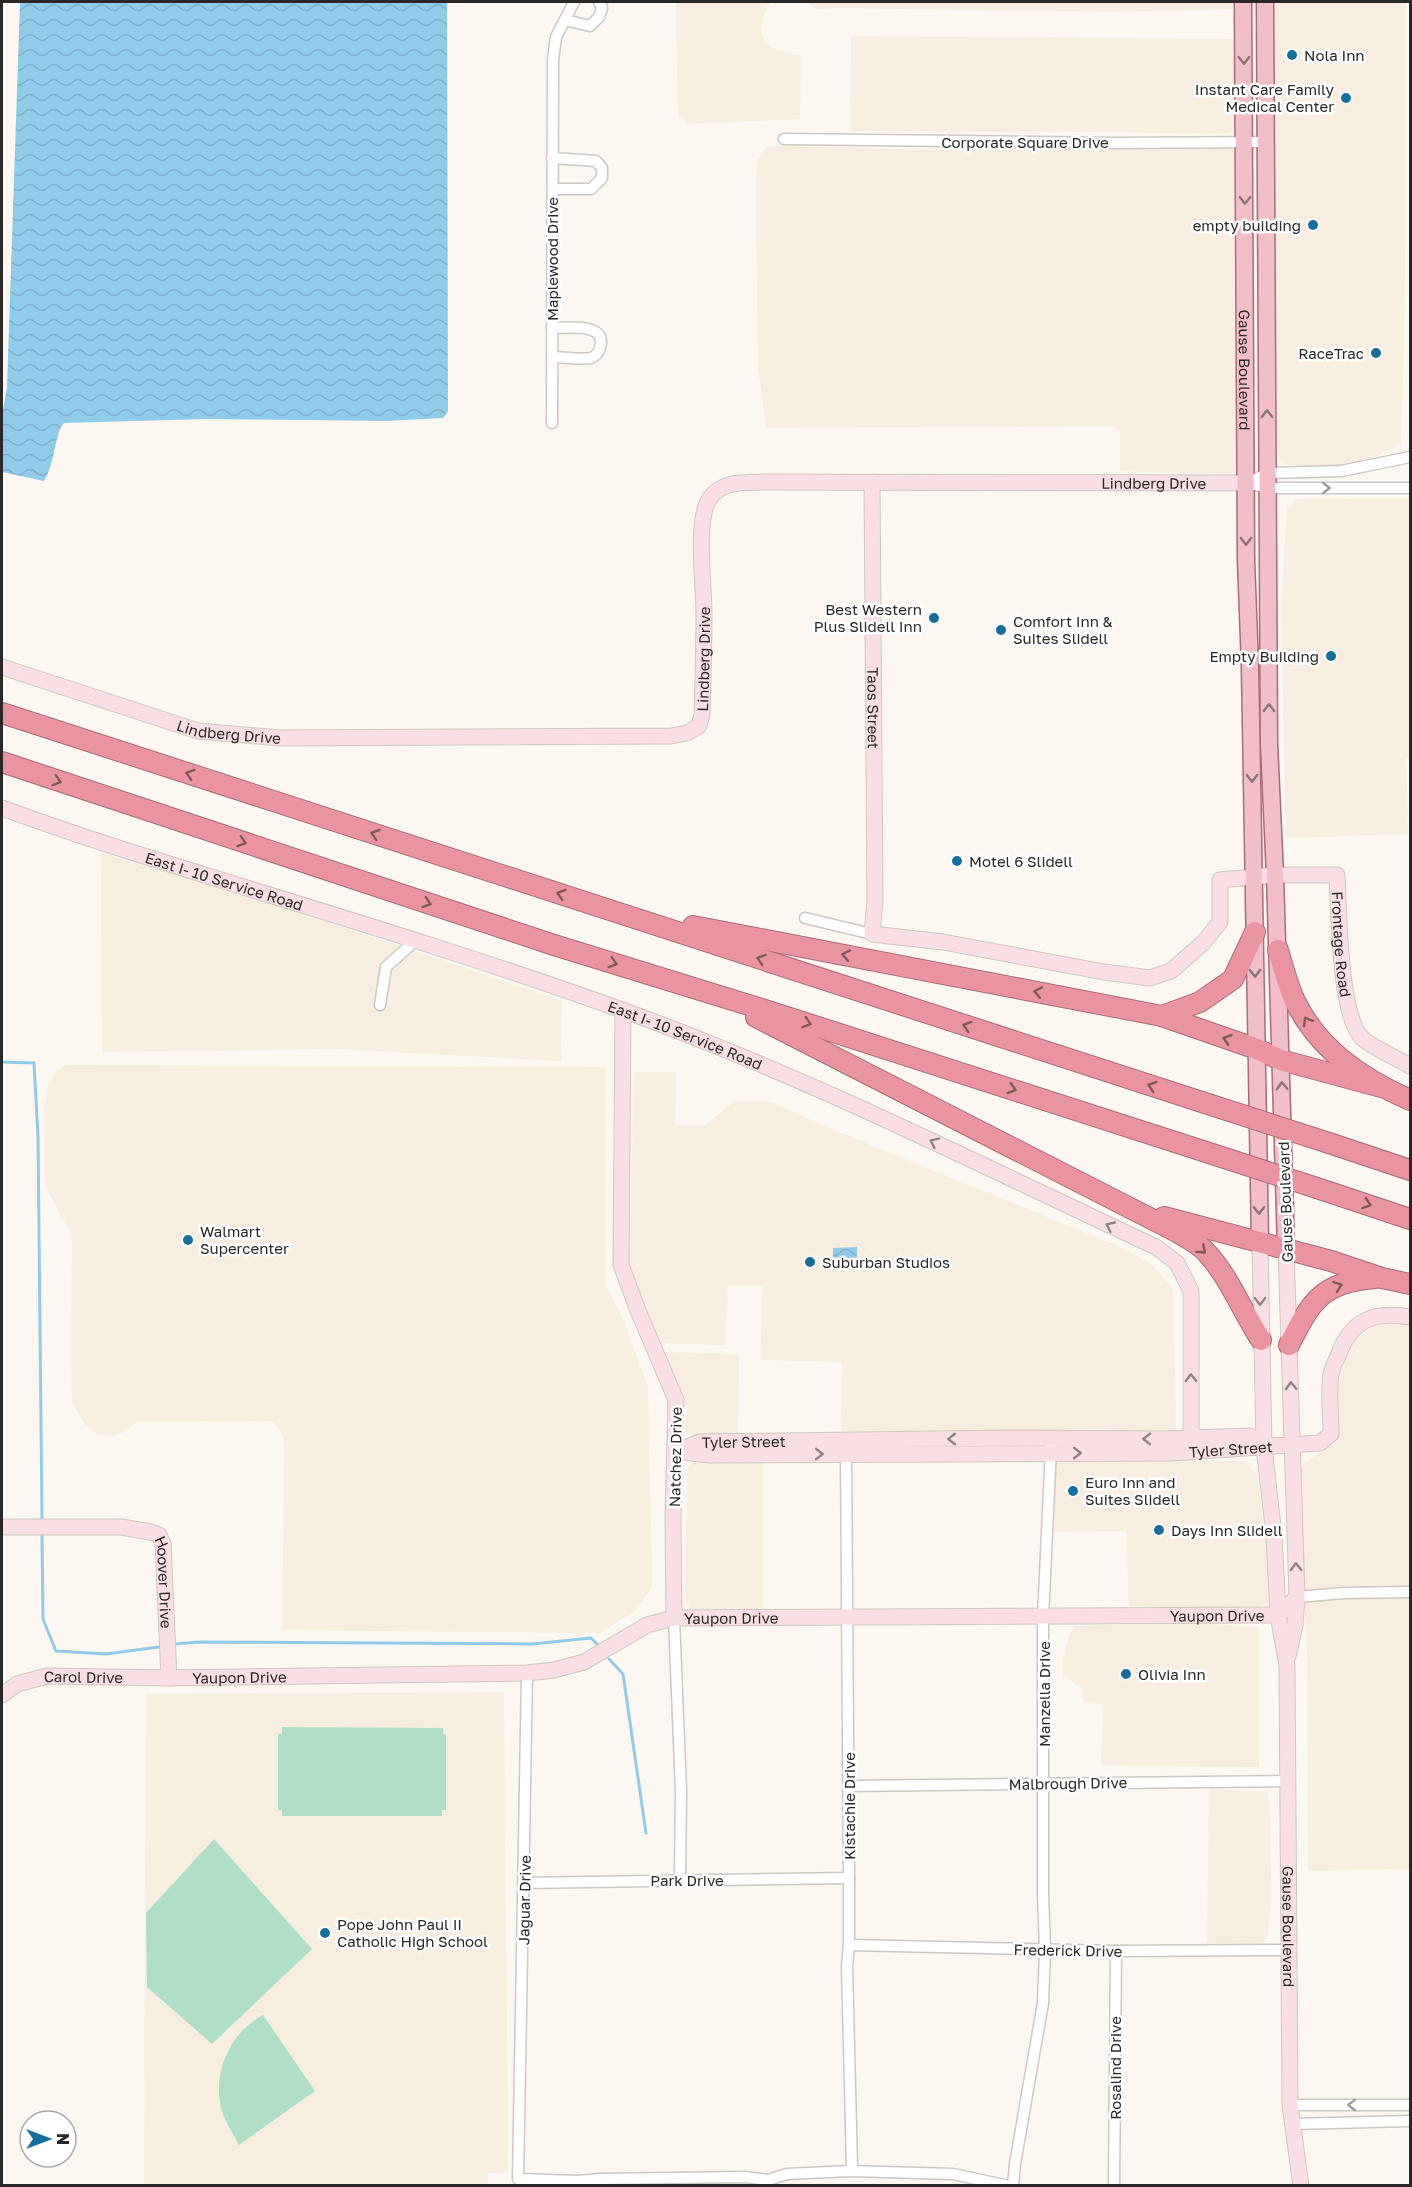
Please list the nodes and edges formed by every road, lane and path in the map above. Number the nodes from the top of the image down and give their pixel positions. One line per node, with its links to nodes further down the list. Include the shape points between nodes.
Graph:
1 (574, 2): 5 (street, Maplewood Drive)
2 (599, 2): 5 (street, via 599,17 590,26)
3 (1243, 2): 7 (main road, Gause Boulevard, one-way to 7)
4 (1265, 2): 8 (main road, Gause Boulevard)
5 (565, 20): 9 (street, Maplewood Drive, via 556,37 552,60)
6 (784, 139): 7 (street, Corporate Square Drive)
7 (1245, 141): 8 (street, Corporate Square Drive); 17 (main road, Gause Boulevard, one-way to 17)
8 (1266, 142): 15 (main road, Gause Boulevard, one-way to 8)
9 (552, 158): 10 (street, Maplewood Drive); 10 (street, Maplewood Drive, via 596,161 602,168 602,178 591,189)
10 (552, 189): 11 (street, Maplewood Drive)
11 (552, 328): 12 (street, Maplewood Drive); 12 (street, Maplewood Drive, via 589,328 602,341 591,358)
12 (552, 357): 13 (street, Maplewood Drive)
13 (552, 423)
14 (1410, 457): 15 (street)
15 (1268, 480): 17 (street); 18 (street, one-way to 18); 21 (main road, Gause Boulevard, one-way to 15)
16 (872, 482): 17 (street, Lindberg Drive); 19 (street, Lindberg Drive, via 730,484 718,489 708,500 702,543 702,714 699,726 687,733 280,738 225,735 198,731); 30 (street, Taos Street)
17 (1247, 483): 22 (main road, Gause Boulevard, one-way to 22)
18 (1410, 488)
19 (2, 667)
20 (2, 713): 27 (highway, one-way to 20)
21 (1269, 736): 22 (street); 25 (main road, Gause Boulevard)
22 (1251, 737): 26 (main road, Gause Boulevard, one-way to 26)
23 (2, 762): 33 (highway, one-way to 33)
24 (2, 808): 31 (street, East I- 10 Service Road)
25 (1275, 875): 26 (street, Frontage Road); 32 (main road, Gause Boulevard); 39 (street, Frontage Road, via 1337,875 1345,992 1351,1018 1362,1038)
26 (1254, 878): 29 (main road, Gause Boulevard); 30 (street, Frontage Road, via 1220,880 1220,922 1171,971 1150,978 943,942)
27 (616, 912): 36 (highway, one-way to 27); 42 (highway, one-way to 27, bridge)
28 (806, 918): 30 (street)
29 (1255, 932): 36 (highway, via 1233,979 1200,1002); 37 (main road, Gause Boulevard, one-way to 37)
30 (872, 934)
31 (415, 941): 34 (street, via 386,967); 35 (street, East I- 10 Service Road)
32 (1278, 950): 38 (main road, Gause Boulevard); 40 (highway, one-way to 32, via 1347,1066 1316,1035 1295,1002)
33 (711, 993): 43 (highway); 44 (highway, one-way to 44, bridge)
34 (380, 1005)
35 (623, 1010): 52 (street, East I- 10 Service Road, one-way to 35, via 1191,1291 1177,1263 1156,1247 828,1093); 57 (street, Natchez Drive, via 621,1266 676,1400)
36 (1162, 1016): 37 (highway, one-way to 36)
37 (1257, 1049): 38 (highway); 45 (main road, Gause Boulevard, one-way to 45)
38 (1281, 1060): 40 (highway); 46 (main road, Gause Boulevard, one-way to 38)
39 (1410, 1066)
40 (1381, 1087): 41 (highway)
41 (1410, 1100)
42 (1410, 1170)
43 (1135, 1209): 45 (highway); 50 (highway, one-way to 50, via 1205,1251 1233,1287)
44 (1410, 1219)
45 (1260, 1242): 46 (highway); 50 (street, Gause Boulevard, one-way to 50)
46 (1286, 1249): 47 (highway); 51 (street, Gause Boulevard)
47 (1382, 1278): 48 (highway); 51 (highway, one-way to 47, via 1307,1309 1329,1288)
48 (1410, 1284)
49 (1410, 1317): 53 (street, via 1375,1316 1352,1329 1332,1372 1331,1434 1320,1443)
50 (1261, 1340): 56 (street, Gause Boulevard)
51 (1289, 1345): 53 (street, Gause Boulevard, one-way to 51)
52 (1191, 1437): 54 (street, Tyler Street, one-way to 54); 56 (street, Tyler Street, via 1250,1436)
53 (1293, 1445): 56 (street); 60 (street, Gause Boulevard, one-way to 53)
54 (1051, 1446): 55 (street, Tyler Street); 56 (street, Tyler Street, one-way to 56, via 1170,1453); 63 (street, Manzella Drive)
55 (846, 1447): 57 (street, Tyler Street, via 700,1442); 62 (street, Kistachie Drive)
56 (1264, 1447): 61 (street, Gause Boulevard)
57 (676, 1450): 64 (street, Natchez Drive)
58 (2, 1527): 67 (street, Hoover Drive, via 121,1527 159,1535 163,1544)
59 (1410, 1592): 60 (street)
60 (1297, 1597): 61 (street, Yaupon Drive); 65 (street, Gause Boulevard)
61 (1278, 1615): 63 (street, Yaupon Drive); 65 (street, Gause Boulevard)
62 (847, 1617): 63 (street, Yaupon Drive); 64 (street, Yaupon Drive); 71 (street, Kistachie Drive)
63 (1043, 1617): 70 (street, Manzella Drive)
64 (674, 1618): 66 (street, Yaupon Drive, via 647,1625 584,1662); 73 (street, Natchez Drive, via 681,1791)
65 (1287, 1666): 69 (street, Gause Boulevard)
66 (527, 1673): 67 (street, Yaupon Drive); 74 (street, Jaguar Drive)
67 (169, 1678): 68 (street, Carol Drive, via 47,1676 16,1684)
68 (2, 1695)
69 (1288, 1781): 70 (street, Malbrough Drive); 77 (street, Gause Boulevard)
70 (1044, 1784): 71 (street, Malbrough Drive); 76 (street, Manzella Drive)
71 (849, 1786): 72 (street, Kistachie Drive)
72 (849, 1878): 73 (street, Park Drive); 75 (street, Kistachie Drive)
73 (680, 1879): 74 (street, Park Drive)
74 (524, 1883): 84 (street, Jaguar Drive, via 518,2179)
75 (849, 1945): 76 (street, Frederick Drive); 83 (street, Kistachie Drive)
76 (1045, 1950): 78 (street, Frederick Drive); 85 (street, Manzella Drive, via 1043,2003)
77 (1288, 1950): 78 (street, Frederick Drive); 79 (street, Gause Boulevard)
78 (1116, 1951): 86 (street, Rosalind Drive)
79 (1290, 2105): 80 (street, one-way to 79); 82 (street, Gause Boulevard)
80 (1410, 2105)
81 (1410, 2121): 82 (street)
82 (1292, 2124): 87 (street, Gause Boulevard)
83 (850, 2171): 84 (street, via 787,2174 768,2180 599,2179); 85 (street, via 953,2174)
84 (579, 2183)
85 (1011, 2186)
86 (1114, 2186)
87 (1301, 2186)

